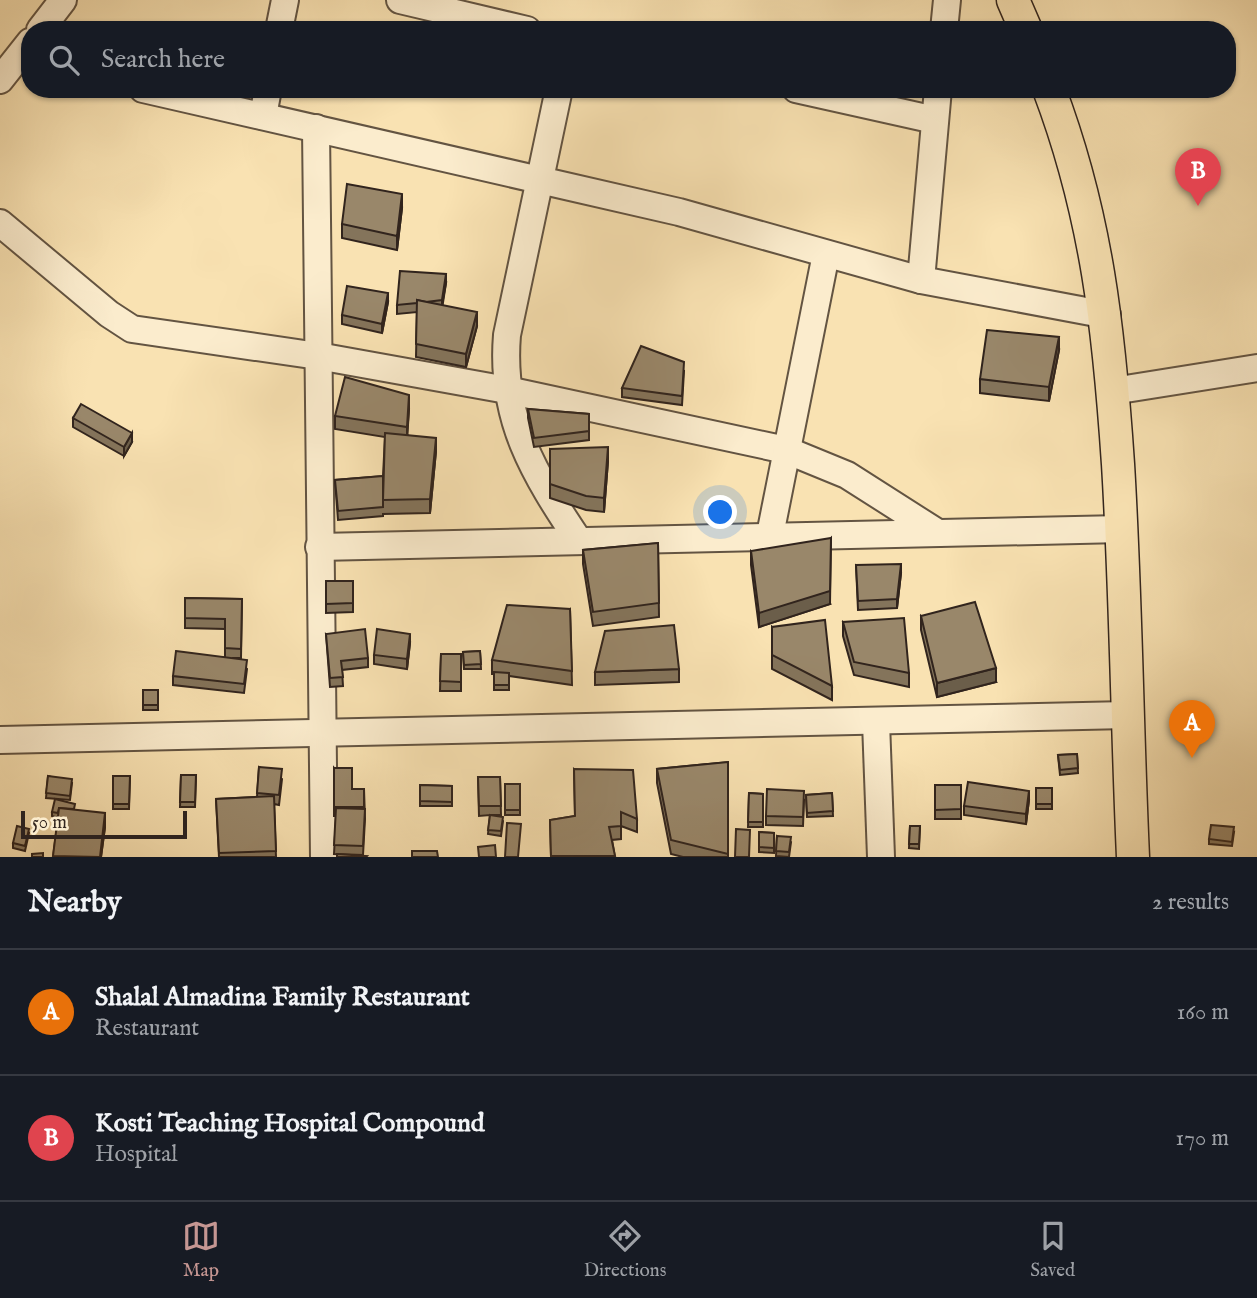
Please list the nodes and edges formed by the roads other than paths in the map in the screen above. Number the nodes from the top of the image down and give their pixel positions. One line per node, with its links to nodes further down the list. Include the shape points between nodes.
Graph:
1 (63, 0): 6 (street)
2 (285, 0): 7 (street)
3 (404, 0): 8 (street)
4 (947, 0): 9 (street)
5 (1013, 0): 10 (main road)
6 (47, 21)
7 (281, 21)
8 (490, 21)
9 (945, 21)
10 (1022, 21)
11 (183, 98): 17 (street)
12 (266, 98): 17 (street)
13 (557, 98): 20 (street)
14 (836, 98): 18 (street)
15 (937, 98): 18 (street)
16 (1052, 98): 24 (main road, via 1094,238)
17 (263, 116): 19 (street)
18 (935, 120): 23 (street)
19 (316, 128): 20 (street); 25 (street)
20 (540, 178): 22 (street); 27 (street, via 507,335)
21 (0, 223): 25 (street, via 132,329)
22 (826, 254): 23 (street); 29 (street)
23 (921, 280): 24 (street)
24 (1107, 315): 28 (main road)
25 (318, 356): 27 (street); 34 (street)
26 (1257, 368): 28 (street)
27 (508, 390): 29 (street); 33 (street, via 528,462)
28 (1113, 391): 30 (main road)
29 (786, 450): 31 (street, via 847,475); 32 (street)
30 (1122, 529): 31 (street); 35 (main road)
31 (938, 534): 32 (street)
32 (771, 535): 33 (street)
33 (579, 541): 34 (street)
34 (319, 547): 37 (street)
35 (1127, 715): 36 (street); 41 (main road)
36 (876, 722): 37 (street); 40 (street)
37 (322, 732): 38 (street); 39 (street)
38 (0, 740)
39 (324, 857)
40 (881, 857)
41 (1133, 857)

